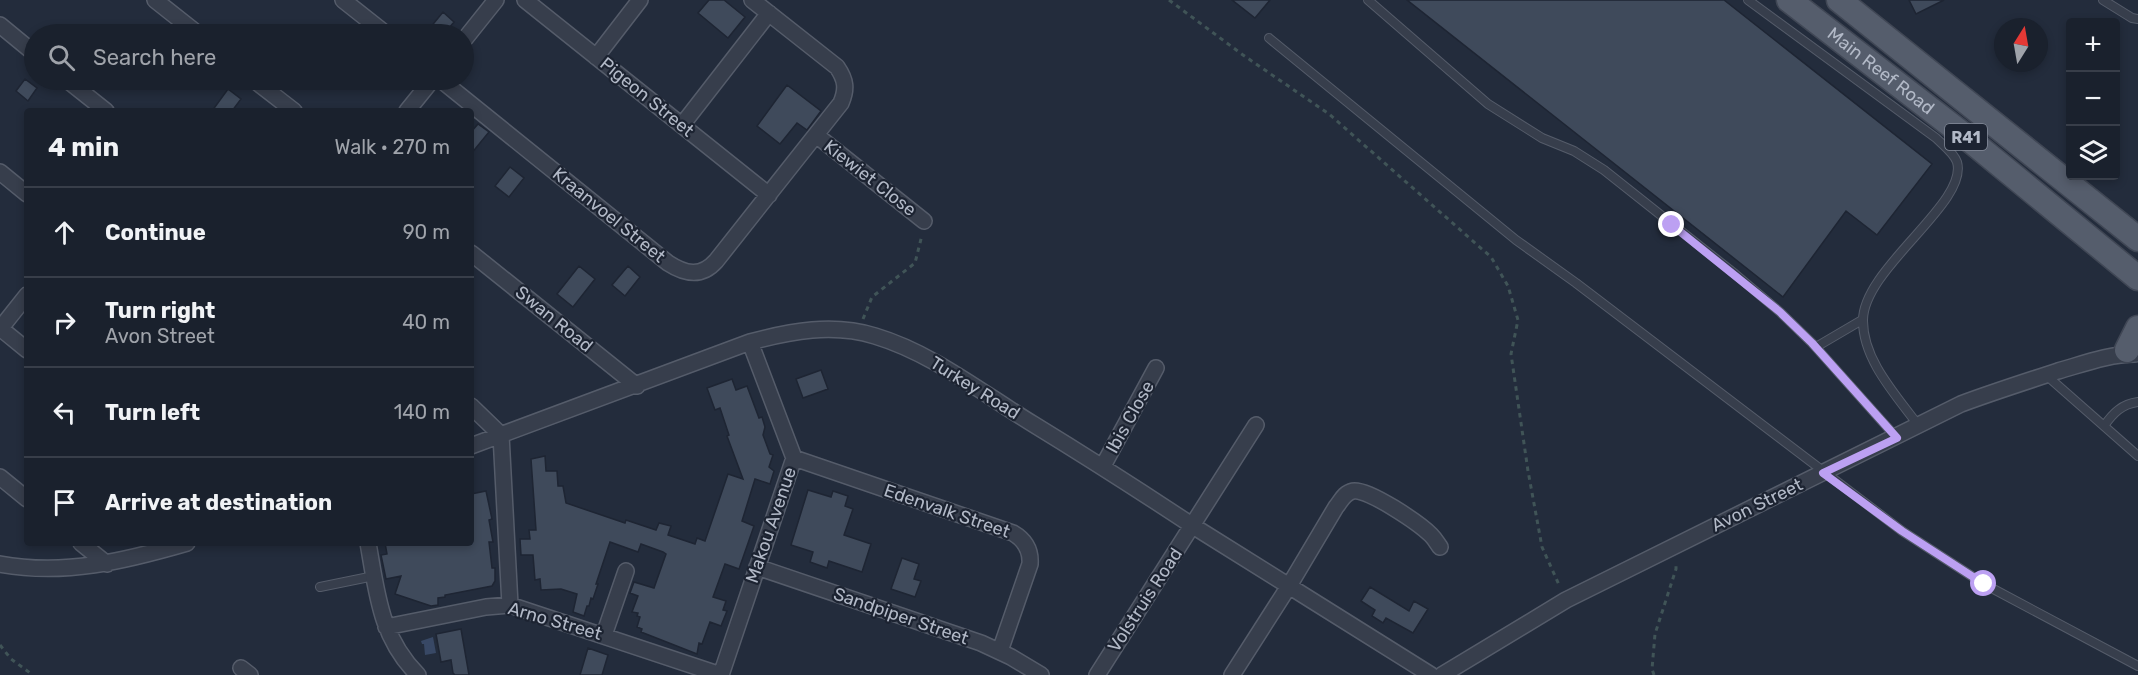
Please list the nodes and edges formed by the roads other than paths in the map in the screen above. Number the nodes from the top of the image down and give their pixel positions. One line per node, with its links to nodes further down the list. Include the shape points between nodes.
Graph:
1 (155, 0): 14 (street)
2 (343, 0): 15 (street)
3 (496, 0): 17 (street)
4 (525, 0): 20 (street, Pigeon Street)
5 (640, 0): 20 (street)
6 (752, 0): 12 (street)
7 (1368, 0): 42 (lane, via 1488,104 1604,170 1753,289)
8 (1748, 0): 38 (lane, via 1936,138 1957,162 1953,186 1926,225 1880,277 1867,297)
9 (1789, 0): 36 (main road, Main Reef Road / R41, via 1965,136)
10 (1839, 0): 34 (main road, Main Reef Road / R41)
11 (2103, 0): 13 (lane)
12 (769, 13): 28 (street); 29 (street, via 842,74 845,92 841,103)
13 (2138, 19)
14 (185, 24)
15 (373, 24)
16 (0, 25): 19 (street)
17 (474, 28)
18 (1269, 38): 59 (lane, via 1516,240)
19 (24, 45)
20 (596, 57): 28 (street, Pigeon Street)
21 (80, 90): 25 (street)
22 (267, 90): 26 (street)
23 (424, 90): 27 (street)
24 (453, 90): 32 (street, Kraanvoel Street, via 668,263 688,274 711,266)
25 (102, 108)
26 (290, 108)
27 (409, 108)
28 (682, 125): 32 (street, Pigeon Street)
29 (816, 135): 32 (street); 33 (street, Kiewiet Close)
30 (0, 172): 31 (street)
31 (24, 192)
32 (769, 195)
33 (924, 221)
34 (2138, 239)
35 (474, 255): 47 (street, Swan Road)
36 (2138, 278)
37 (24, 299): 40 (street)
38 (1862, 320): 42 (lane); 51 (lane, via 1870,353)
39 (2138, 328): 44 (main road)
40 (0, 329): 43 (street)
41 (750, 342): 47 (street, Turkey Road); 57 (street, Makou Avenue); 58 (street, Turkey Road, via 810,329 862,333 893,342 918,353)
42 (1816, 347): 54 (lane)
43 (24, 348)
44 (2130, 350): 46 (street, Avon Street)
45 (1156, 368): 58 (street, Ibis Close)
46 (2046, 375): 51 (street, Avon Street, via 1970,401); 52 (lane)
47 (637, 386): 53 (street, Turkey Road)
48 (2138, 402): 52 (lane, via 2125,405)
49 (474, 409): 53 (street)
50 (1257, 425): 62 (street, Volstruis Road)
51 (1918, 425): 54 (street, Avon Street)
52 (2104, 426): 56 (lane)
53 (501, 435): 55 (street, Turkey Road); 74 (street)
54 (1897, 438): 59 (street, Avon Street)
55 (474, 445)
56 (2138, 456)
57 (794, 458): 69 (street, Makou Avenue); 77 (street, Edenvalk Street, via 1020,537 1029,549 1030,564)
58 (1103, 466): 62 (street, Turkey Road)
59 (1823, 473): 78 (lane, via 1984,584); 85 (street, Avon Street, via 1566,600)
60 (0, 477): 61 (street)
61 (24, 497)
62 (1192, 525): 72 (street, Turkey Road); 82 (street, Volstruis Road)
63 (85, 546): 68 (street)
64 (176, 546): 68 (street)
65 (369, 546): 71 (street)
66 (1440, 547): 72 (street, via 1417,524 1355,490 1343,496)
67 (0, 564): 68 (street, via 39,569)
68 (107, 564)
69 (757, 567): 77 (street, Sandpiper Street); 80 (street, Makou Avenue)
70 (626, 572): 76 (street)
71 (374, 576): 73 (lane); 75 (street)
72 (1289, 586): 83 (street); 84 (street, Turkey Road)
73 (320, 587)
74 (510, 605): 75 (street, Arno Street); 76 (street, Arno Street)
75 (386, 627): 79 (street, via 393,643)
76 (604, 635): 80 (street, Arno Street)
77 (1000, 651): 81 (street, Sandpiper Street)
78 (2138, 666)
79 (418, 675)
80 (721, 675)
81 (1041, 675)
82 (1097, 675)
83 (1232, 675)
84 (1431, 675)
85 (1442, 675)

